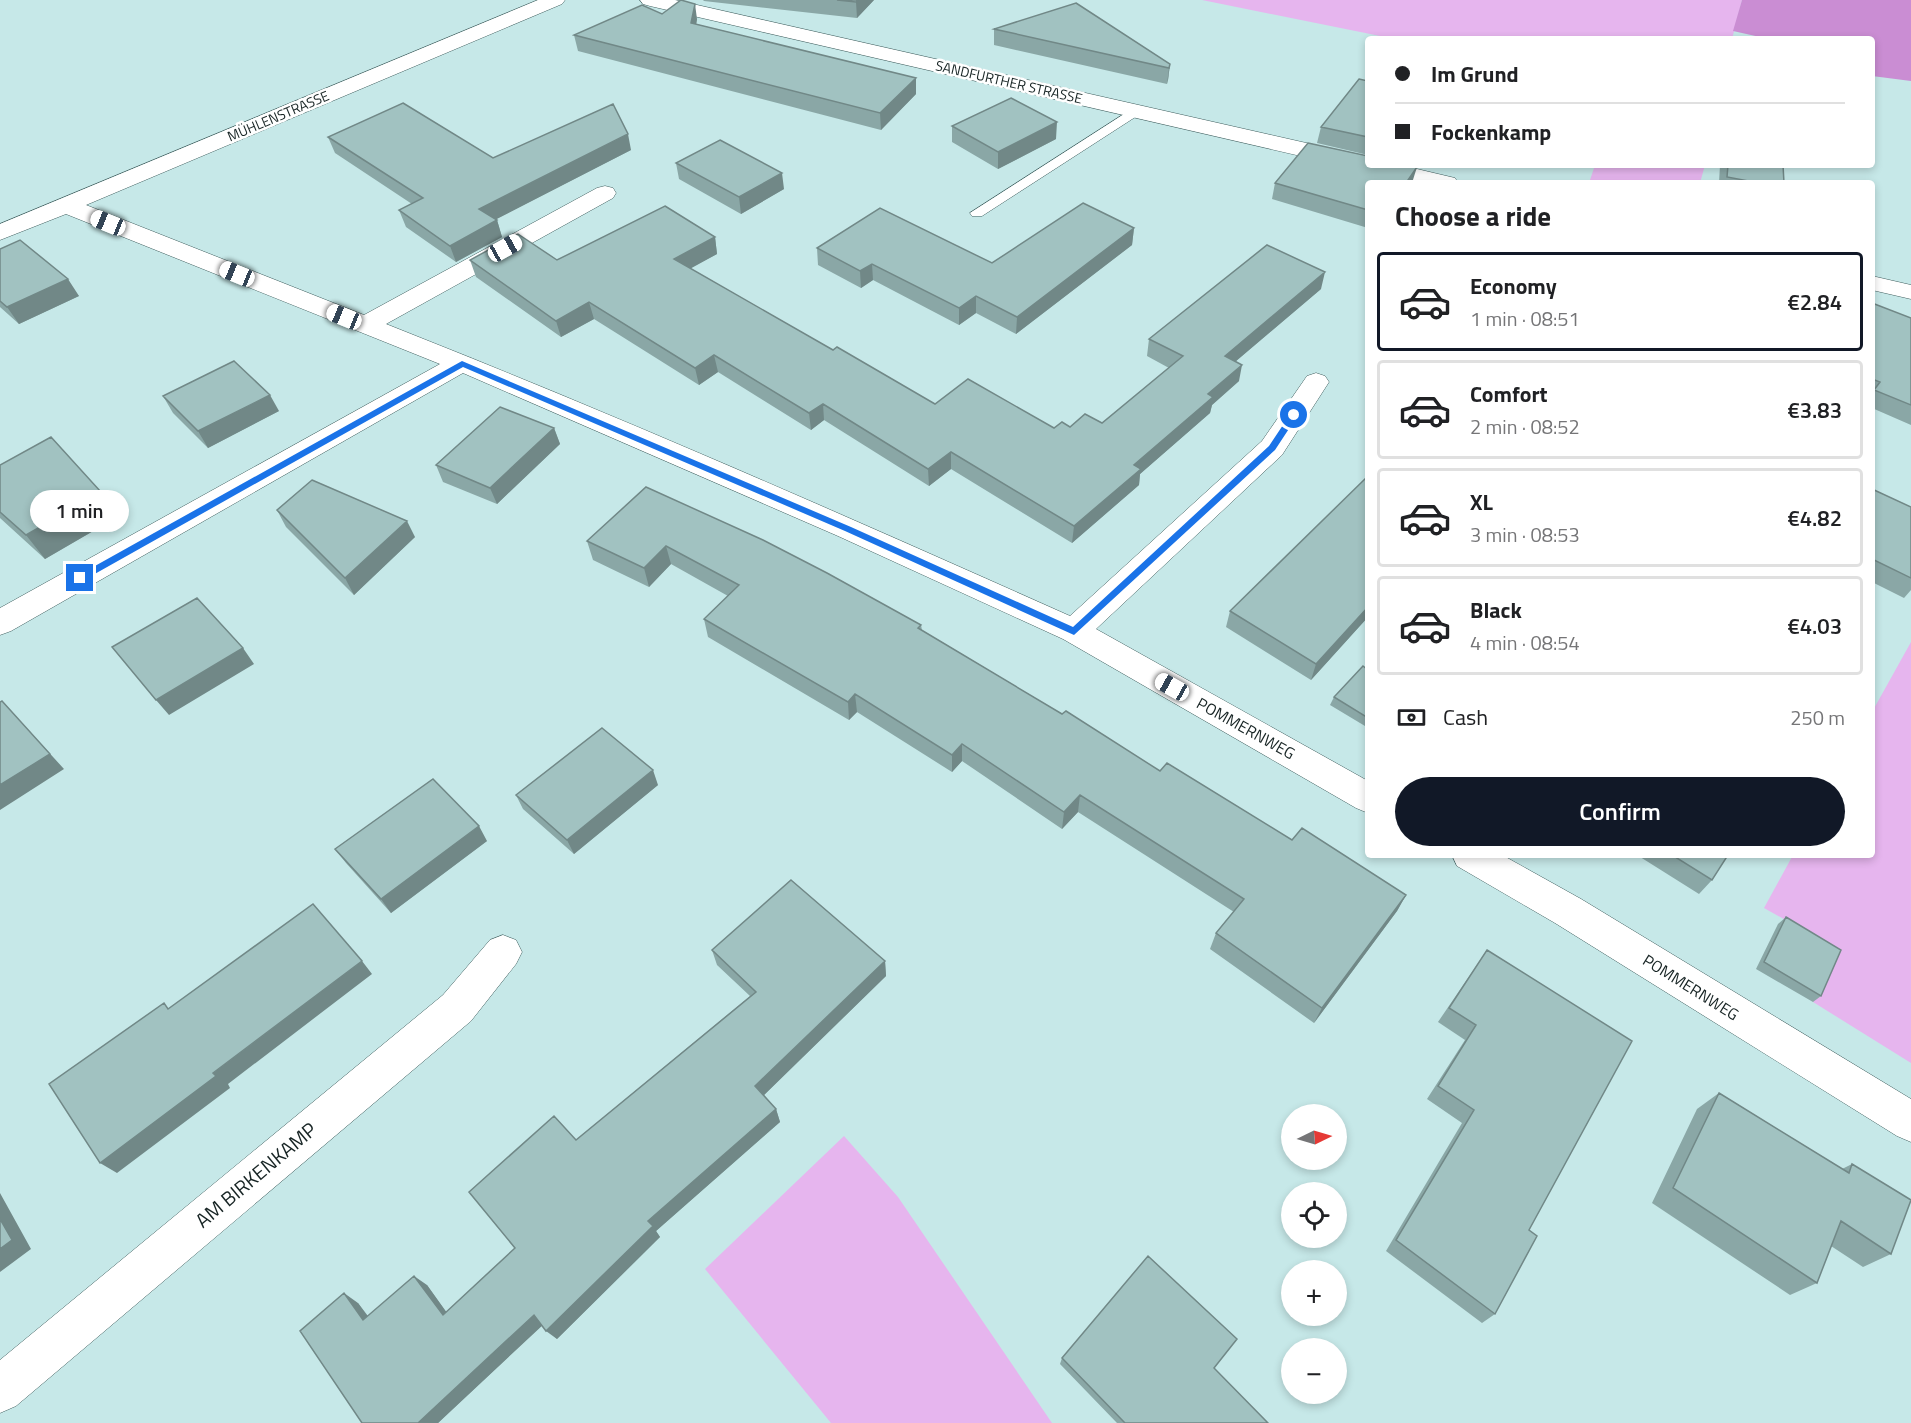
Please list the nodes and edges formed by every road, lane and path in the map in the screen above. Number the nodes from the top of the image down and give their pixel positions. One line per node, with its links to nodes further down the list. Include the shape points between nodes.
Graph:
1 (555, 0): 8 (street, MÜHLENSTRASSE)
2 (650, 0): 3 (street, SANDFURTHER STRASSE)
3 (1135, 111): 4 (street, SANDFURTHER STRASSE); 9 (lane)
4 (1365, 164)
5 (1382, 168): 6 (street, SANDFURTHER STRASSE)
6 (1434, 180)
7 (605, 193): 13 (street)
8 (65, 206): 10 (street, MÜHLENSTRASSE); 13 (street, POMMERNWEG)
9 (977, 213)
10 (0, 233)
11 (1875, 284): 12 (street)
12 (1911, 292)
13 (366, 325): 14 (street, POMMERNWEG)
14 (462, 363): 16 (street); 17 (street, POMMERNWEG)
15 (1316, 382): 17 (street, via 1272,448)
16 (0, 623)
17 (1074, 631): 18 (street, POMMERNWEG)
18 (1365, 796)
19 (1475, 858): 21 (street, POMMERNWEG, via 1578,916)
20 (503, 952): 22 (street, AM BIRKENKAMP, via 457,1008)
21 (1911, 1122)
22 (0, 1390)

